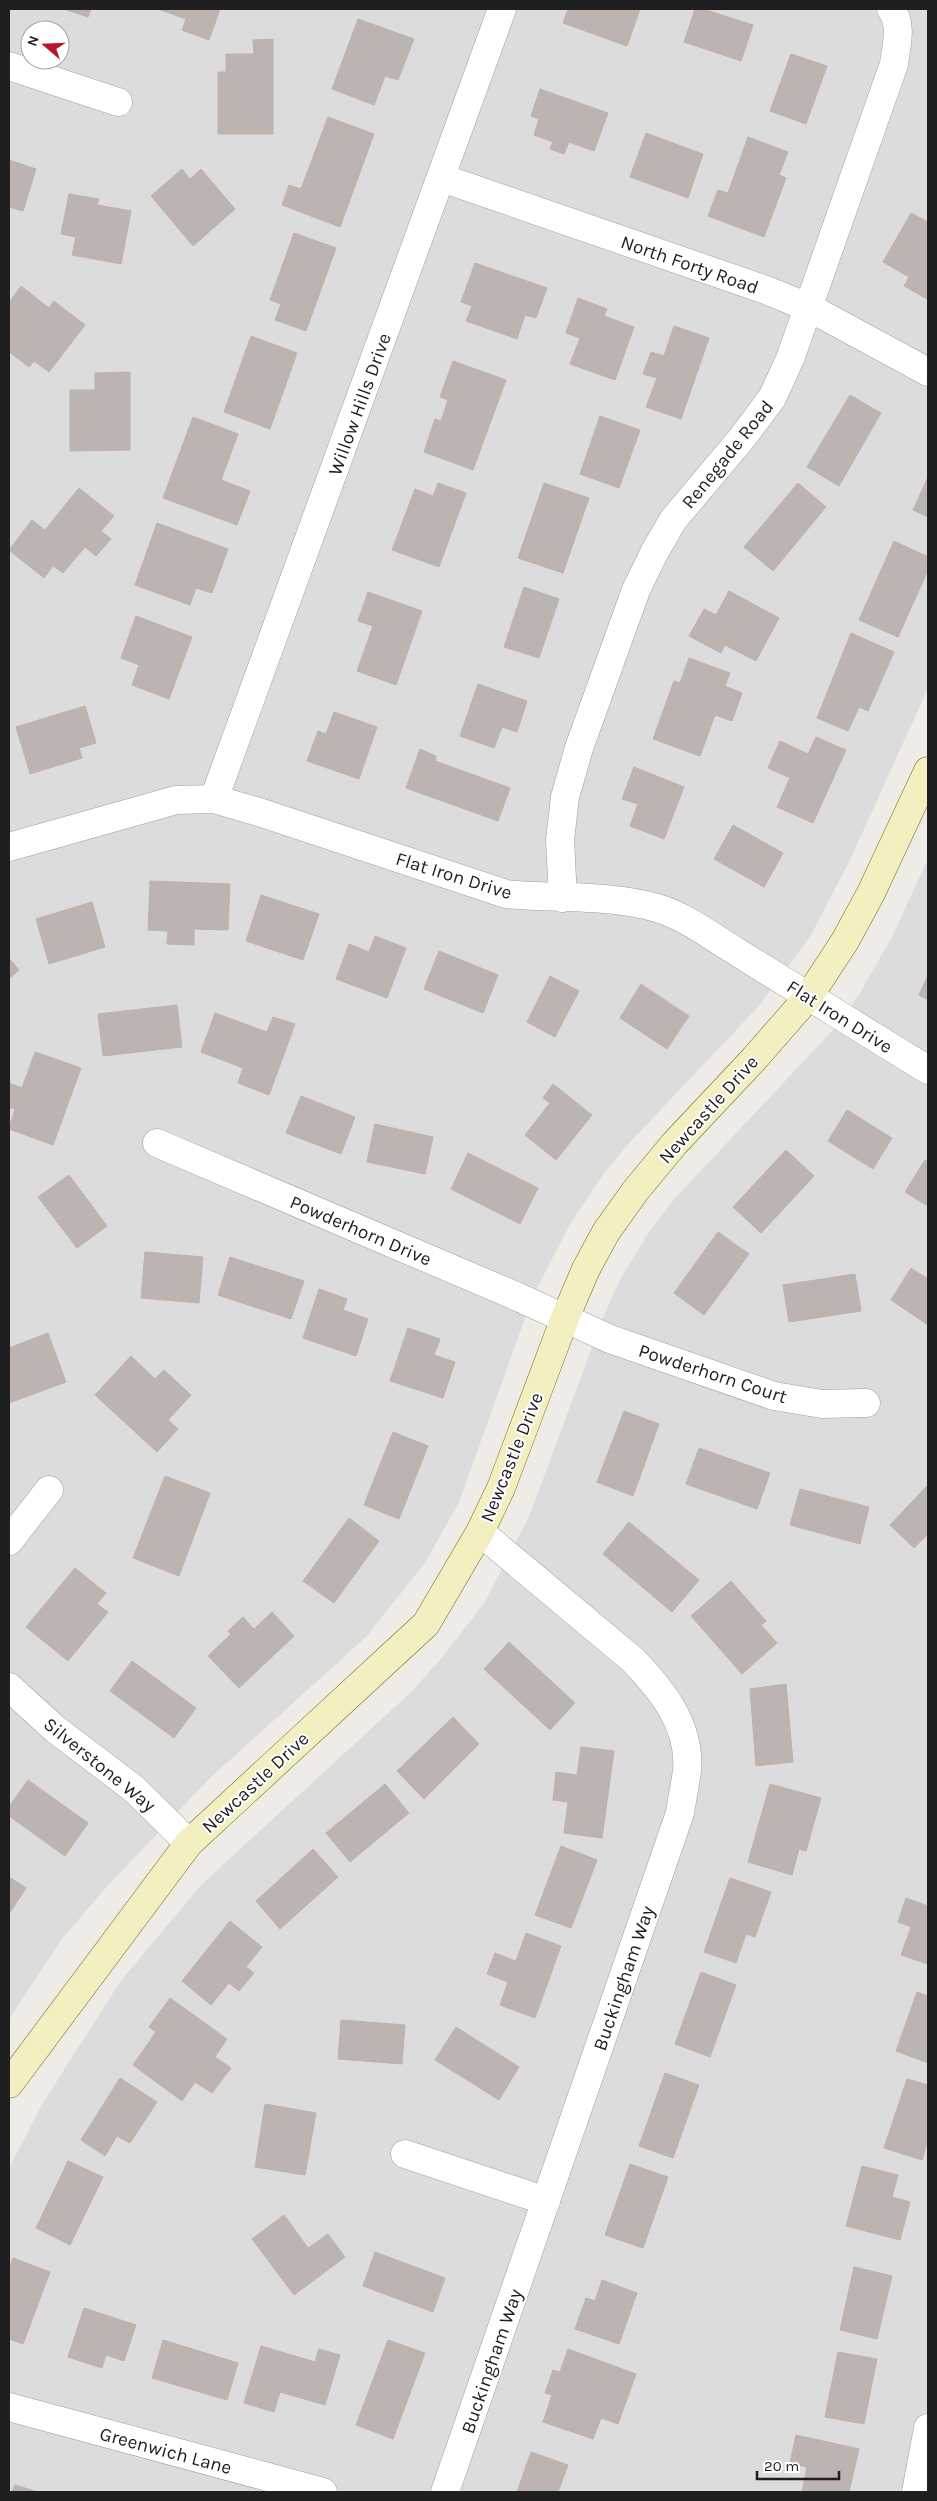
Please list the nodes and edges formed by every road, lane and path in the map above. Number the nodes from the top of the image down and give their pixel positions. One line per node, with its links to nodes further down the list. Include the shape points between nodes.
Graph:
1 (502, 9): 5 (street, Willow Hills Drive)
2 (891, 9): 6 (street, Renegade Road, via 895,14 898,35 894,64)
3 (9, 66): 4 (street)
4 (118, 102)
5 (442, 178): 6 (street, North Forty Road); 9 (street, Willow Hills Drive)
6 (808, 307): 7 (street, North Forty Road); 11 (street, Renegade Road, via 772,398 673,520 636,590 579,748 566,797 560,840)
7 (928, 372)
8 (928, 771): 12 (street, Newcastle Drive, via 871,893)
9 (214, 799): 10 (street, Flat Iron Drive, via 176,800); 11 (street, Flat Iron Drive, via 506,894)
10 (9, 847)
11 (563, 898): 12 (street, Flat Iron Drive, via 628,902 658,908)
12 (808, 996): 13 (street, Flat Iron Drive); 15 (street, Newcastle Drive, via 754,1059 674,1143 636,1190 606,1232)
13 (928, 1070)
14 (157, 1143): 15 (street, Powderhorn Drive)
15 (565, 1318): 16 (street, Powderhorn Court, via 610,1339 774,1396 822,1404); 18 (street, Newcastle Drive, via 501,1488)
16 (866, 1403)
17 (49, 1490): 19 (street)
18 (480, 1532): 21 (street, Newcastle Drive, via 426,1624); 24 (street, Buckingham Way, via 633,1660 652,1681 670,1704 683,1730 687,1768 680,1812)
19 (9, 1541)
20 (9, 1687): 21 (street, Silverstone Way, via 55,1729 140,1794)
21 (189, 1843): 22 (street, Newcastle Drive)
22 (9, 2084)
23 (405, 2154): 24 (street)
24 (546, 2201): 28 (street, Buckingham Way)
25 (9, 2407): 27 (street, Greenwich Lane)
26 (928, 2428): 29 (street)
27 (322, 2492)
28 (445, 2492)
29 (916, 2492)

